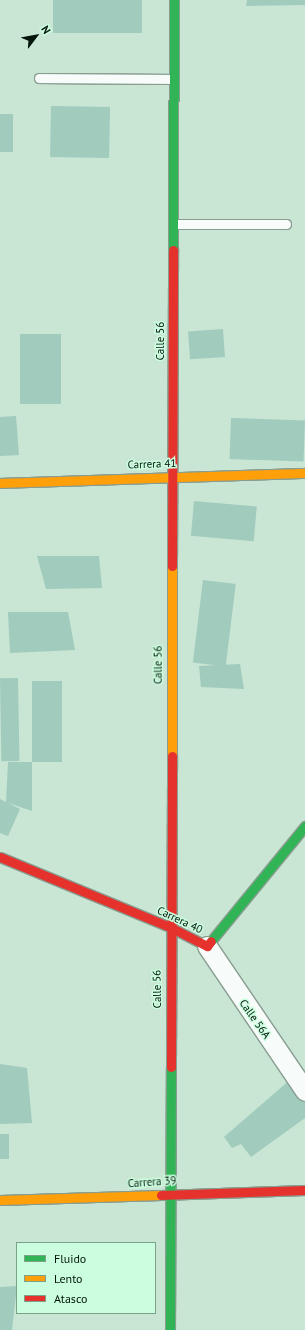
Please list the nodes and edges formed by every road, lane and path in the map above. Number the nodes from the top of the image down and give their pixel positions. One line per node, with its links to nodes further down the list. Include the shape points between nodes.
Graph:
1 (174, 0): 3 (street, Calle 56)
2 (39, 78): 3 (lane)
3 (174, 79): 4 (street, Calle 56)
4 (173, 224): 5 (lane); 7 (street, Calle 56)
5 (286, 224)
6 (305, 473): 7 (street, Carrera 41)
7 (172, 475): 8 (street, Carrera 41); 11 (street, Calle 56)
8 (0, 483)
9 (305, 826): 12 (street, Carrera 40)
10 (0, 856): 11 (street, Carrera 40)
11 (170, 927): 12 (street, Carrera 40); 15 (street, Calle 56)
12 (207, 946): 13 (street, Calle 56A)
13 (305, 1091)
14 (305, 1190): 15 (street, Carrera 39)
15 (171, 1192): 16 (street, Carrera 39); 17 (street, Calle 56)
16 (0, 1200)
17 (170, 1330)

